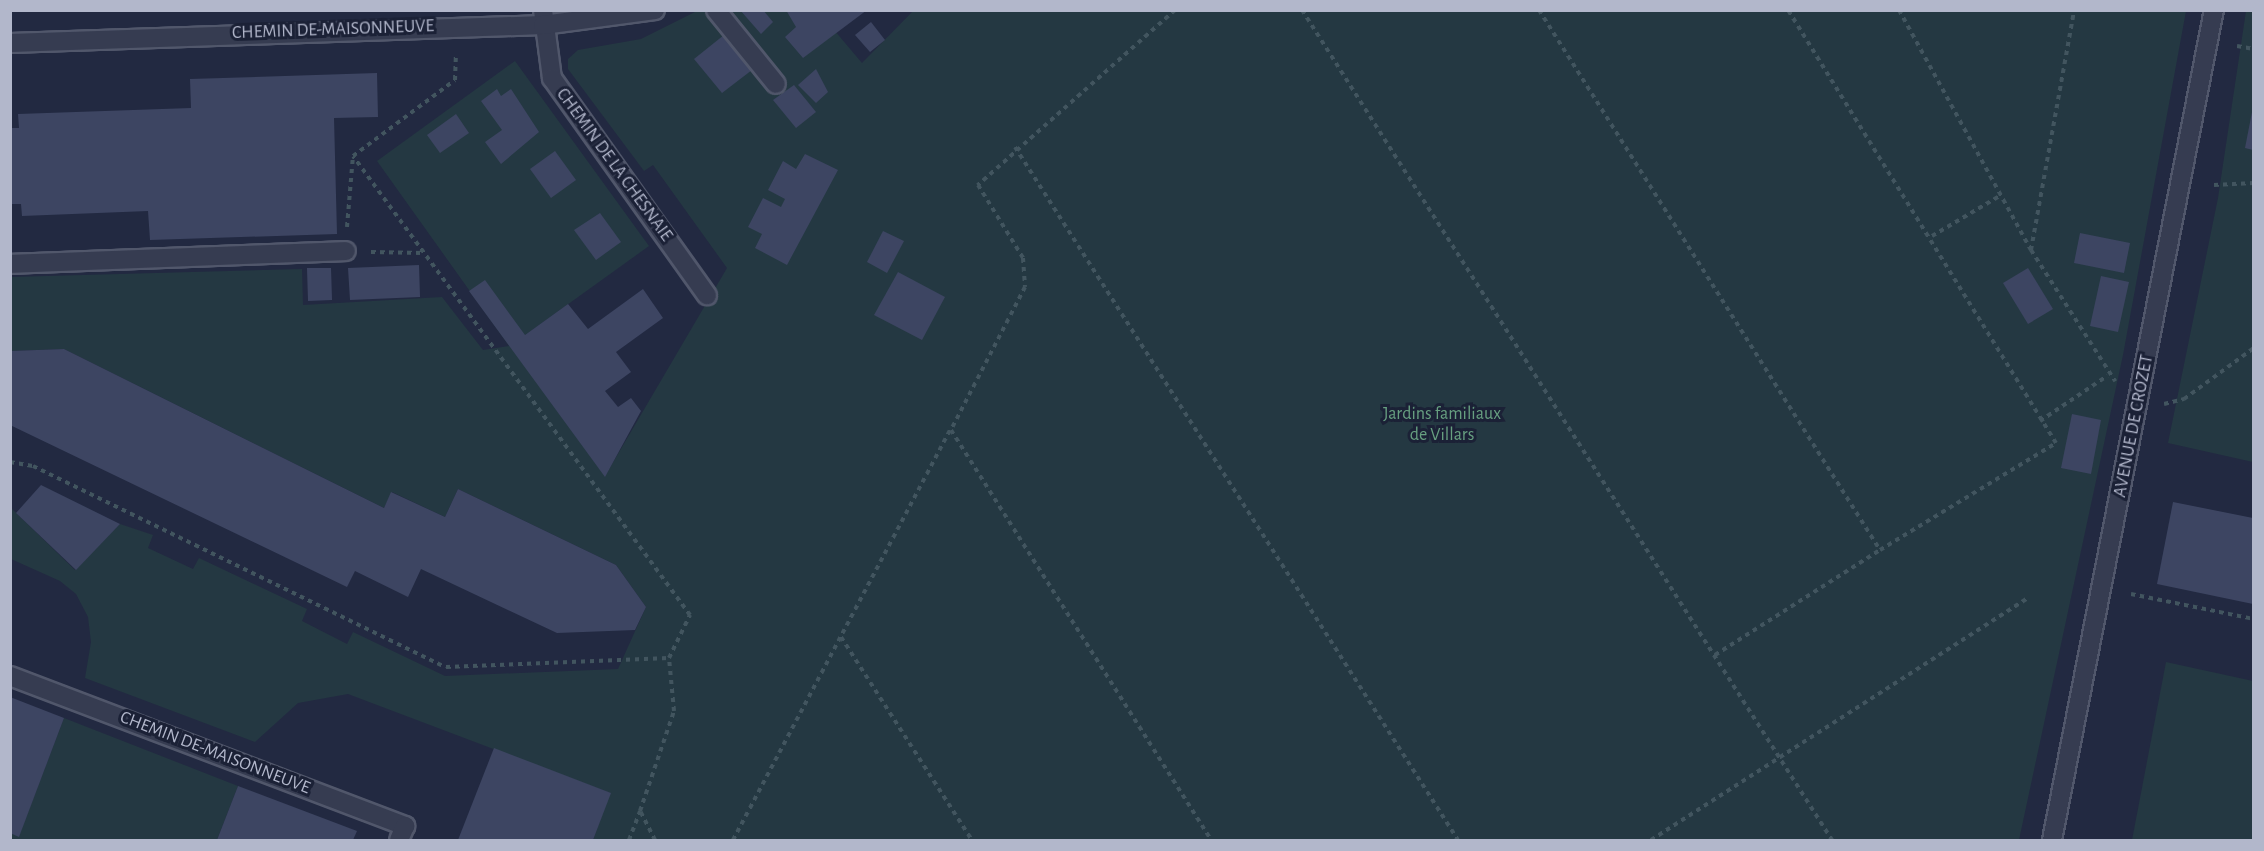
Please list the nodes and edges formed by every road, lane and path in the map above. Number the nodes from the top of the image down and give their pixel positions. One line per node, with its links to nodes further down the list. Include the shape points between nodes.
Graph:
1 (655, 10): 10 (street, CHEMIN DE-MAISONNEUVE)
2 (716, 10): 15 (street)
3 (1175, 10): 16 (path)
4 (1302, 10): 38 (path)
5 (1539, 10): 33 (path)
6 (1788, 10): 21 (path)
7 (1899, 10): 20 (path)
8 (2074, 10): 22 (path)
9 (2214, 10): 29 (street, AVENUE DE CROZET)
10 (543, 18): 11 (street, CHEMIN DE-MAISONNEUVE); 26 (street, CHEMIN DE LA CHESNAIE, via 552,78)
11 (10, 43)
12 (2238, 46): 13 (path)
13 (2253, 49)
14 (456, 50): 17 (path, via 455,80)
15 (776, 84)
16 (1015, 147): 31 (path, via 978,184 1023,258 1024,287); 49 (path)
17 (353, 156): 23 (path); 24 (path)
18 (2253, 183): 19 (path)
19 (2214, 185)
20 (2001, 195): 21 (path); 22 (path)
21 (1932, 236): 30 (path)
22 (2031, 250): 28 (path)
23 (346, 251): 24 (path); 25 (street)
24 (424, 253): 39 (path, via 690,615)
25 (10, 264)
26 (707, 296)
27 (2253, 348): 29 (path, via 2169,406)
28 (2107, 376): 29 (path); 30 (path)
29 (2139, 398): 52 (street, AVENUE DE CROZET)
30 (2040, 421): 33 (path, via 2056,444)
31 (951, 430): 37 (path); 48 (path)
32 (10, 462): 39 (path, via 33,466 446,667)
33 (1880, 550): 38 (path)
34 (2131, 594): 36 (path)
35 (2026, 599): 41 (path)
36 (2253, 619)
37 (841, 636): 46 (path); 47 (path)
38 (1714, 655): 41 (path)
39 (669, 658): 42 (path, via 674,711)
40 (10, 676): 43 (street, CHEMIN DE-MAISONNEUVE, via 405,826)
41 (1779, 758): 50 (path); 51 (path)
42 (640, 811): 44 (path); 45 (path)
43 (399, 840)
44 (629, 840)
45 (655, 840)
46 (733, 840)
47 (972, 840)
48 (1211, 840)
49 (1458, 840)
50 (1651, 840)
51 (1832, 840)
52 (2052, 840)

